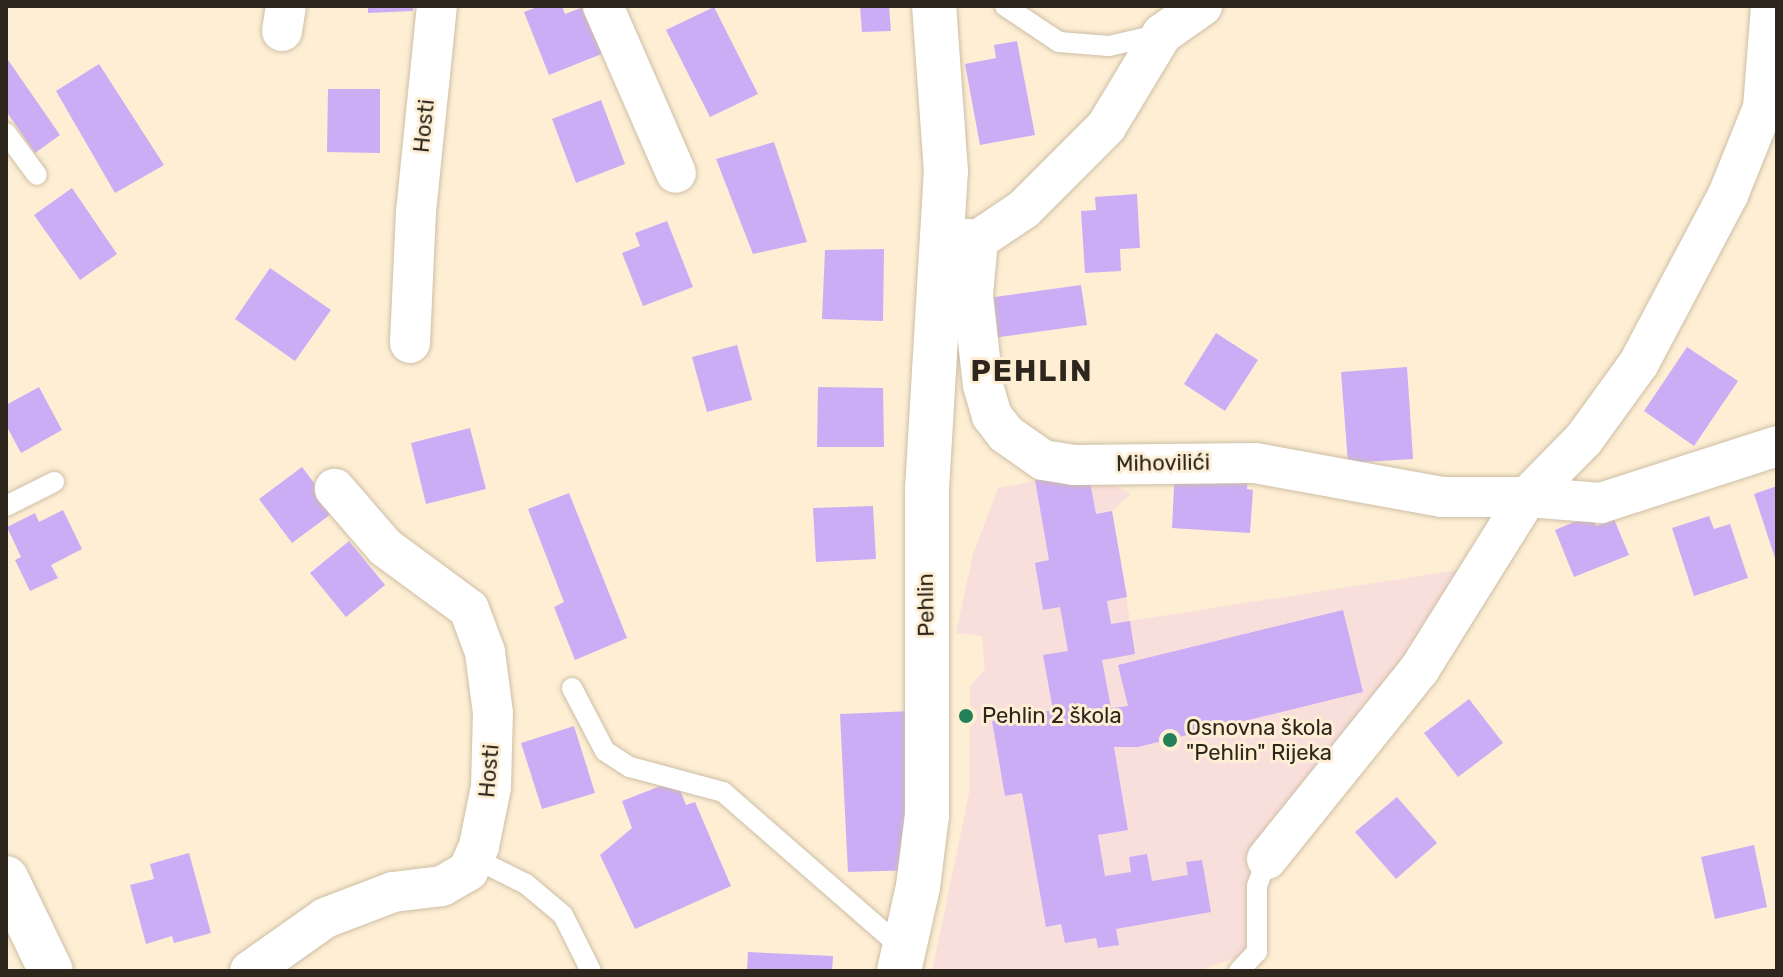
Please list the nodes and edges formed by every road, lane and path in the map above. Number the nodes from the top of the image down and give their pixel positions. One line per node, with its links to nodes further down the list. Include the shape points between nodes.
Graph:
1 (437, 6): 12 (street, Hosti, via 416,212)
2 (603, 6): 3 (street, via 681,158)
3 (623, 6)
4 (934, 6): 11 (main road, Pehlin)
5 (1005, 6): 8 (lane, via 1059,42 1109,46)
6 (1202, 6): 8 (street)
7 (1771, 6): 16 (street, via 1763,108 1728,195 1639,363 1584,439)
8 (1162, 34): 11 (street, via 1106,127 1008,224)
9 (6, 133): 10 (lane)
10 (37, 175)
11 (961, 239): 16 (street, Mihovilići, via 992,416 1006,434 1043,460 1073,465 1255,463 1442,497); 23 (main road, Pehlin, via 927,489 927,815)
12 (410, 343)
13 (1777, 446): 16 (street, Mihovilići, via 1601,503)
14 (54, 482): 17 (lane)
15 (335, 489): 19 (street, Hosti, via 385,547 469,609 485,652 493,713 491,787)
16 (1527, 497): 20 (street, via 1419,670)
17 (6, 506)
18 (572, 688): 23 (lane, via 605,751 630,767 723,792)
19 (474, 858): 25 (street, via 468,871 442,886 393,892 325,918); 26 (lane, via 526,884 563,915)
20 (1267, 859): 27 (lane, via 1257,886 1257,952)
21 (6, 878): 22 (main road)
22 (17, 929): 24 (main road)
23 (902, 961)
24 (51, 971)
25 (250, 971)
26 (591, 971)
27 (1239, 971)

